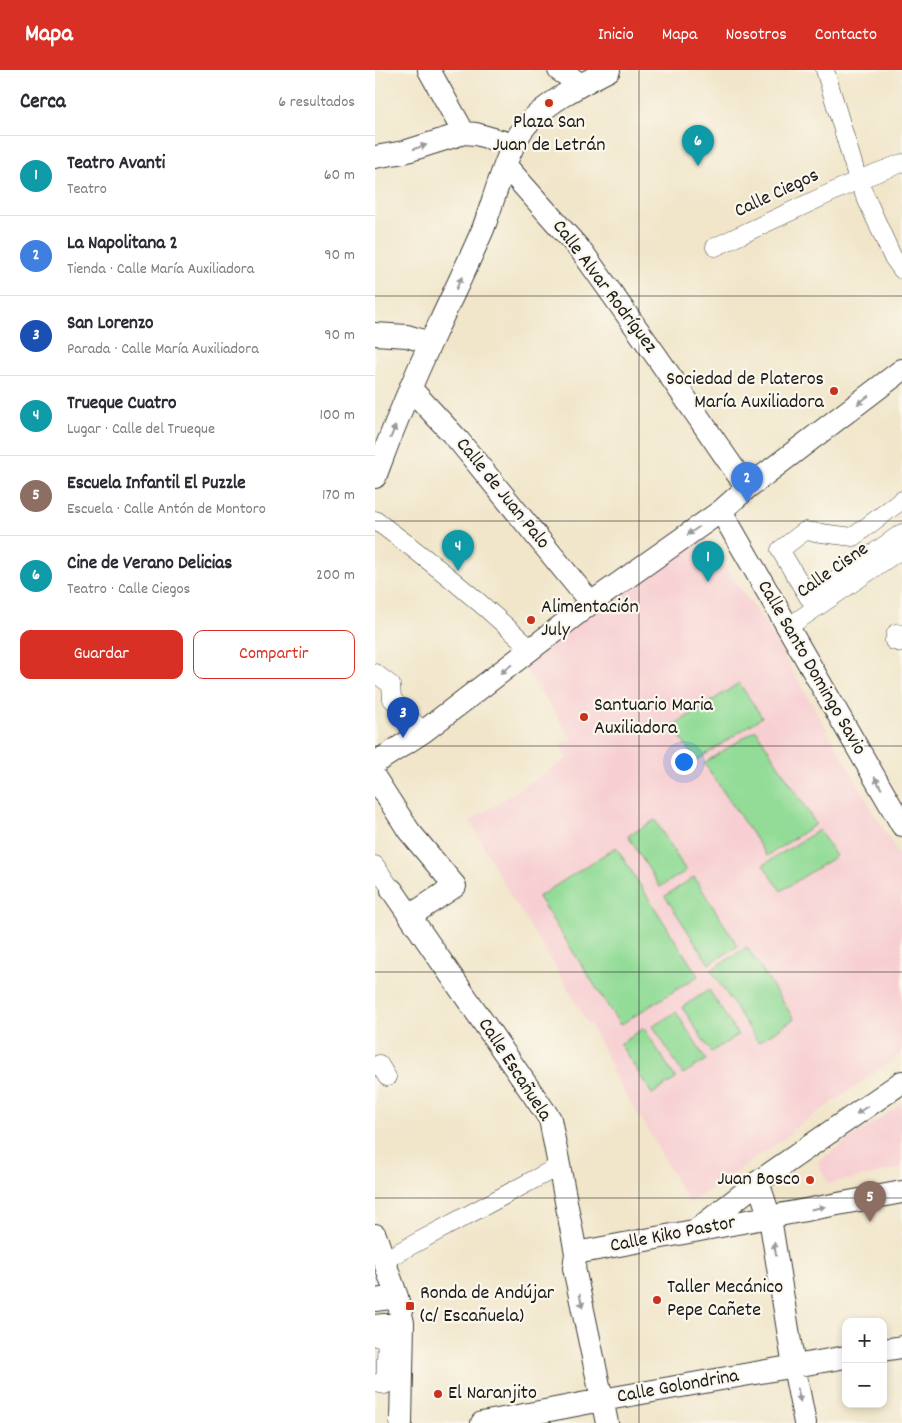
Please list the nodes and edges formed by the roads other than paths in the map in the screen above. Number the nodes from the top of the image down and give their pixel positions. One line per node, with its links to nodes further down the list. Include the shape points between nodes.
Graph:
1 (429, 70): 6 (street)
2 (559, 70): 5 (street)
3 (609, 70): 5 (street)
4 (825, 70): 11 (street)
5 (586, 77): 7 (street, via 527,125)
6 (470, 134): 7 (street); 8 (street, one-way to 6)
7 (514, 145): 10 (street)
8 (375, 158)
9 (902, 163): 11 (street, Calle Ciegos)
10 (506, 166): 15 (street, one-way to 10, via 467,267); 19 (street, Calle Alvar Rodríguez, via 583,253)
11 (858, 180): 12 (street, Calle Ciegos); 13 (street, via 892,256)
12 (715, 247)
13 (902, 270)
14 (375, 334): 15 (street, via 407,336)
15 (431, 343): 17 (street)
16 (902, 370): 19 (street, one-way to 19)
17 (411, 388): 18 (street, one-way to 17); 25 (street, Calle de Juan Palo, via 459,441)
18 (375, 475)
19 (747, 488): 21 (street)
20 (902, 500): 23 (street, via 853,537 805,531 780,550 809,598)
21 (721, 511): 25 (street, one-way to 25); 26 (street, Calle Santo Domingo Savio)
22 (375, 520): 29 (street, via 483,605)
23 (902, 533)
24 (902, 549): 26 (street, Calle Cisne)
25 (591, 603): 29 (street)
26 (788, 628): 34 (street, Calle Santo Domingo Savio, one-way to 26)
27 (902, 634): 28 (street, via 896,633 894,641)
28 (902, 643)
29 (531, 649): 31 (street, one-way to 31)
30 (375, 672): 31 (street, via 391,685 391,700)
31 (423, 732): 32 (street)
32 (375, 763)
33 (375, 778): 37 (street, via 409,831 455,886)
34 (902, 825)
35 (375, 865): 36 (street, Calle Escañuela)
36 (392, 890): 37 (street, Calle Escañuela)
37 (411, 916): 39 (street, Calle Escañuela, via 550,1119)
38 (902, 1082): 40 (street, one-way to 40)
39 (559, 1166): 45 (street, Calle Escañuela); 46 (street)
40 (758, 1182): 42 (street); 43 (street)
41 (902, 1192): 42 (street, Calle Kiko Pastor, one-way to 41)
42 (770, 1218): 43 (street, Calle Kiko Pastor); 55 (street, one-way to 42)
43 (696, 1230): 45 (street, Calle Kiko Pastor)
44 (375, 1236): 46 (street)
45 (576, 1253): 57 (street, Calle Escañuela, one-way to 57, via 574,1268)
46 (384, 1260): 47 (street)
47 (397, 1297): 48 (street); 49 (street)
48 (375, 1300)
49 (403, 1323): 50 (street); 58 (street)
50 (375, 1326)
51 (375, 1337): 56 (street, via 387,1336 385,1385)
52 (902, 1347): 53 (street)
53 (887, 1349)
54 (842, 1358): 55 (street, Calle Golondrina)
55 (794, 1367): 57 (street, Calle Golondrina); 61 (street, one-way to 61)
56 (375, 1384)
57 (602, 1400): 59 (street, Calle Golondrina); 60 (street, Calle Escañuela)
58 (401, 1423)
59 (482, 1423)
60 (607, 1423)
61 (805, 1423)

